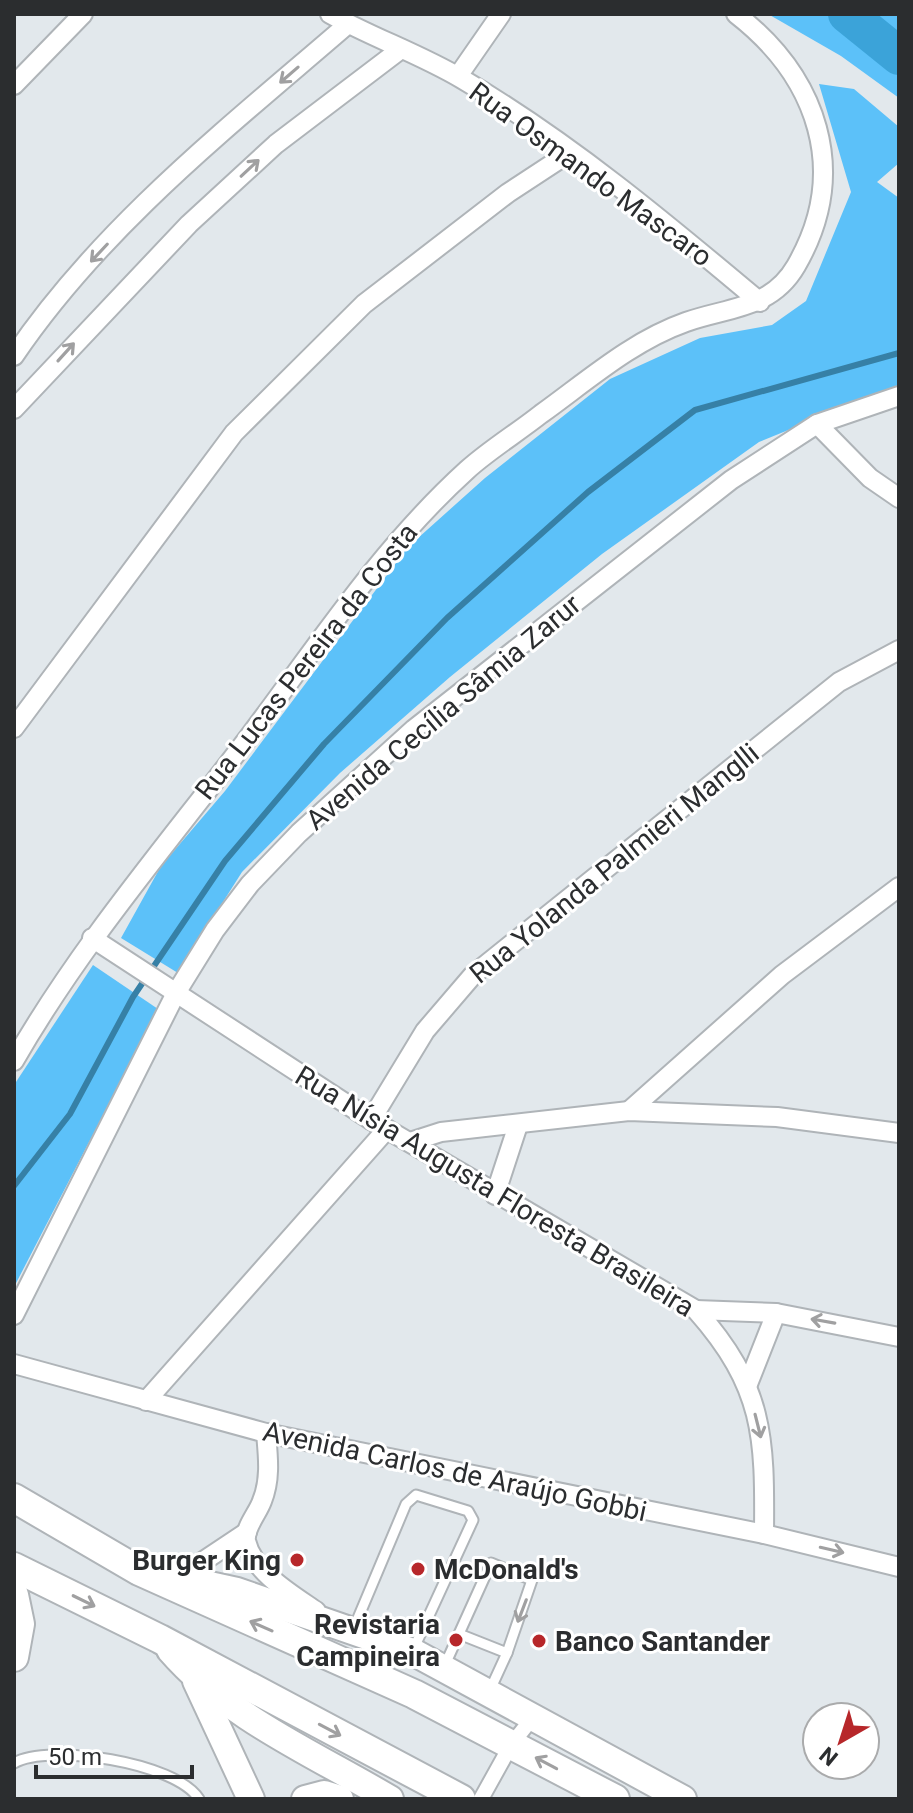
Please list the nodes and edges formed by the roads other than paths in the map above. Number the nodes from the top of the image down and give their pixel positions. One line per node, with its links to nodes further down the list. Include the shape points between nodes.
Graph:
1 (81, 14): 8 (street)
2 (330, 14): 5 (street, Rua Osmando Mascaro)
3 (501, 14): 7 (street)
4 (736, 14): 10 (street, via 791,66 813,110 824,153 823,189 798,263 785,283)
5 (348, 24): 6 (street, Rua Osmando Mascaro); 11 (street, one-way to 11, via 146,203 37,322)
6 (401, 49): 7 (street, Rua Osmando Mascaro); 13 (street, one-way to 6, via 243,174)
7 (458, 76): 9 (street, Rua Osmando Mascaro)
8 (14, 85)
9 (569, 153): 10 (street, Rua Osmando Mascaro); 17 (street, via 364,304 234,433)
10 (760, 302): 19 (street, Rua Lucas Pereira da Costa, via 683,323 640,343 469,467 398,538)
11 (14, 356)
12 (899, 396): 14 (street, Avenida Cecília Sâmia Zarur)
13 (15, 406)
14 (817, 424): 15 (street, via 870,478); 20 (street, Avenida Cecília Sâmia Zarur, via 719,489 414,729 250,884)
15 (899, 498)
16 (899, 650): 24 (street, Rua Yolanda Palmieri Manglli, via 839,682 473,975 425,1031)
17 (14, 728)
18 (899, 887): 23 (street, via 782,975)
19 (92, 938): 20 (street, Rua Nísia Augusta Floresta Brasileira); 21 (street, Rua Lucas Pereira da Costa)
20 (170, 988): 24 (street, Rua Nísia Augusta Floresta Brasileira); 31 (street, Avenida Cecília Sâmia Zarur)
21 (22, 1034): 22 (street, Rua Lucas Pereira da Costa)
22 (14, 1061)
23 (629, 1111): 25 (street); 26 (street, via 777,1117)
24 (379, 1124): 27 (street, Rua Nísia Augusta Floresta Brasileira); 35 (street, Rua Yolanda Palmieri Manglli)
25 (518, 1125): 27 (street, via 441,1132); 28 (street)
26 (899, 1133)
27 (410, 1142): 28 (street, Rua Nísia Augusta Floresta Brasileira)
28 (495, 1195): 29 (street, Rua Nísia Augusta Floresta Brasileira)
29 (696, 1310): 30 (street); 34 (street, Rua Nísia Augusta Floresta Brasileira)
30 (776, 1313): 32 (street, one-way to 30); 34 (street)
31 (14, 1315)
32 (899, 1337)
33 (14, 1364): 35 (street, Avenida Carlos de Araújo Gobbi)
34 (748, 1384): 39 (street, Rua Nísia Augusta Floresta Brasileira, one-way to 39, via 765,1451)
35 (146, 1401): 36 (street, Avenida Carlos de Araújo Gobbi)
36 (266, 1433): 38 (street, via 266,1485); 39 (street, Avenida Carlos de Araújo Gobbi)
37 (14, 1498): 42 (main road)
38 (247, 1532): 43 (street); 45 (street, via 246,1542 260,1565 284,1590)
39 (764, 1534): 41 (street, Avenida Carlos de Araújo Gobbi, one-way to 41)
40 (14, 1567): 47 (main road, one-way to 47)
41 (899, 1567)
42 (139, 1571): 43 (main road); 55 (main road, one-way to 42, via 414,1694)
43 (178, 1578): 45 (main road)
44 (14, 1595): 50 (main road, via 20,1624)
45 (344, 1626): 48 (main road); 48 (lane, via 410,1499 416,1495 468,1511 472,1523)
46 (459, 1634): 49 (lane); 49 (lane, one-way to 49, via 491,1563 528,1576 532,1585); 51 (lane)
47 (160, 1639): 52 (main road); 62 (main road, one-way to 62)
48 (413, 1652): 51 (main road)
49 (507, 1653): 53 (lane)
50 (14, 1657)
51 (443, 1669): 53 (main road)
52 (191, 1670): 58 (main road); 61 (main road, via 242,1715 283,1742)
53 (489, 1691): 54 (main road)
54 (534, 1716): 55 (street); 65 (main road)
55 (511, 1745): 63 (street); 64 (main road, one-way to 55)
56 (14, 1763): 57 (lane, via 33,1755 144,1765 187,1785)
57 (199, 1799)
58 (251, 1799)
59 (305, 1799): 60 (main road, via 324,1794)
60 (340, 1799)
61 (390, 1799)
62 (461, 1799)
63 (481, 1799)
64 (615, 1799)
65 (683, 1799)

